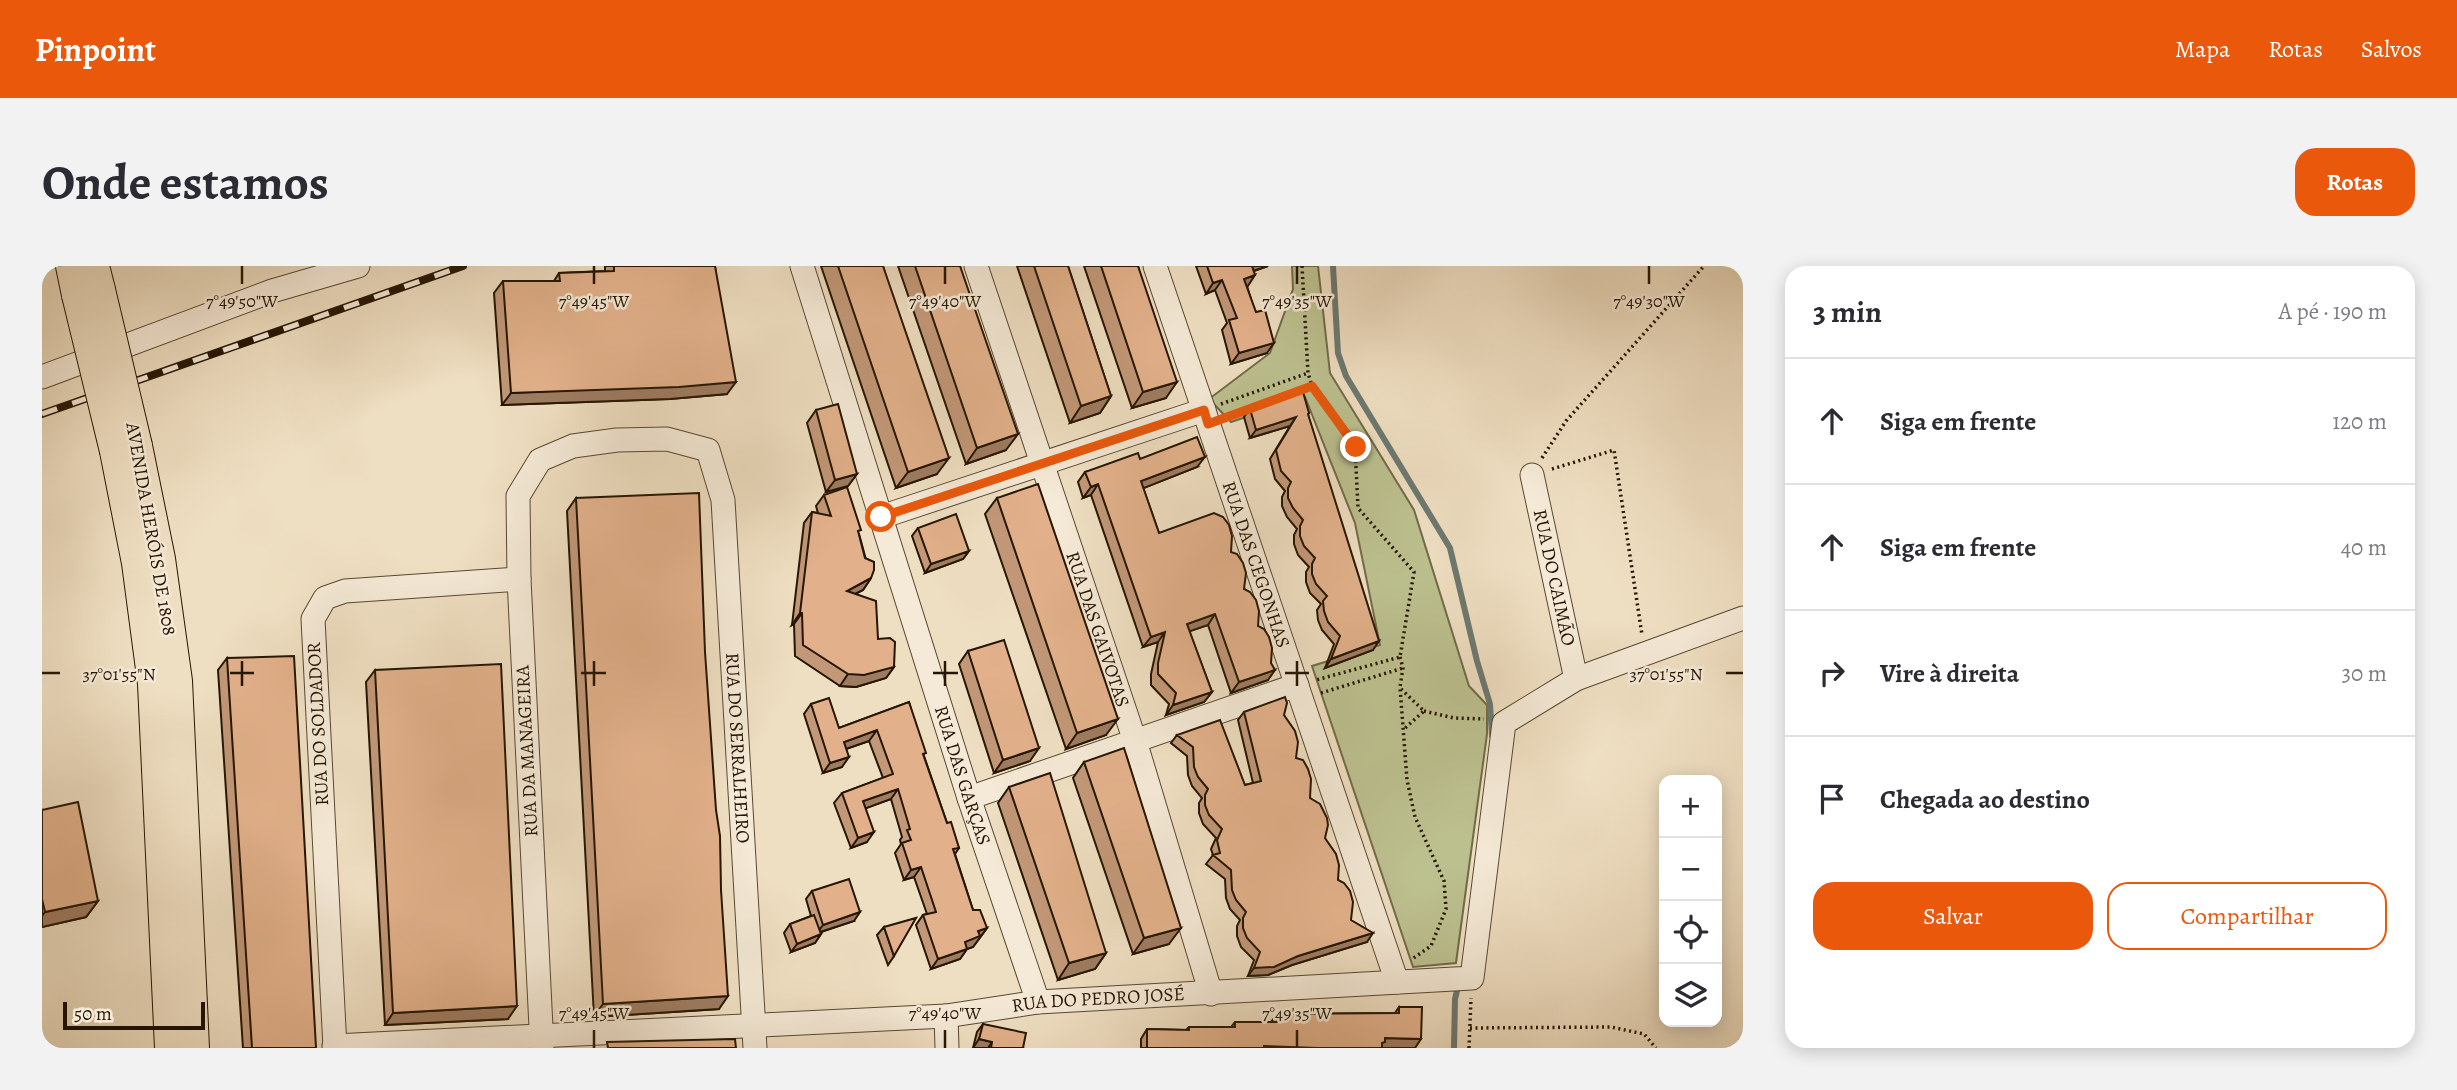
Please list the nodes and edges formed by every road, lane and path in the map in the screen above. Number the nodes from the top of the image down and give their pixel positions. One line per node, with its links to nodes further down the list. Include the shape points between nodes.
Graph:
1 (71, 266): 9 (main road, AVENIDA HERÓIS DE 1808)
2 (298, 266): 10 (street)
3 (358, 266): 10 (street)
4 (802, 266): 19 (street, RUA DAS GARÇAS)
5 (976, 266): 17 (street, RUA DAS GAIVOTAS)
6 (1155, 266): 14 (street, RUA DAS CEGONHAS)
7 (1302, 266): 11 (path)
8 (1704, 266): 18 (path, via 1566,421)
9 (90, 284): 15 (main road, AVENIDA HERÓIS DE 1808, bridge)
10 (272, 291): 12 (street)
11 (1308, 373): 13 (path); 14 (path)
12 (42, 377)
13 (1312, 386): 14 (path); 23 (path, via 1356,447 1358,508 1414,572)
14 (1210, 413): 17 (street); 27 (street, RUA DAS CEGONHAS)
15 (126, 448): 42 (main road, AVENIDA HERÓIS DE 1808, via 153,684); 43 (main road, AVENIDA HERÓIS DE 1808, via 160,559 177,681)
16 (708, 450): 20 (street, RUA DA MANAGEIRA, via 667,439 617,440 573,446 540,460 517,496); 38 (street, RUA DO SERRALHEIRO, via 723,500)
17 (1042, 463): 19 (street); 31 (street, RUA DAS GAIVOTAS)
18 (1532, 475): 22 (path, via 1614,450); 25 (street, RUA DO CAIMÃO)
19 (881, 517): 32 (street, RUA DAS GARÇAS)
20 (519, 579): 40 (street, RUA DA MANAGEIRA); 41 (street, RUA DO SOLDADOR, via 345,591 324,598 313,619)
21 (1743, 618): 22 (street)
22 (1645, 654): 25 (street)
23 (1400, 657): 24 (path); 27 (path)
24 (1403, 668): 26 (path); 27 (path)
25 (1576, 679): 29 (street)
26 (1400, 687): 28 (path); 30 (path)
27 (1299, 692): 31 (street); 34 (street, RUA DAS CEGONHAS)
28 (1424, 711): 29 (path); 30 (path)
29 (1504, 723): 33 (street)
30 (1403, 729): 34 (path, via 1415,817 1444,881 1446,909 1432,946)
31 (1135, 741): 32 (street); 35 (street, RUA DAS GAIVOTAS)
32 (969, 798): 36 (street, RUA DAS GARÇAS)
33 (1470, 973): 34 (street, RUA DO PEDRO JOSÉ, via 1435,979); 39 (path)
34 (1395, 976): 35 (street, RUA DO PEDRO JOSÉ)
35 (1211, 994): 36 (street, RUA DO PEDRO JOSÉ)
36 (1038, 1002): 37 (street, RUA DO PEDRO JOSÉ)
37 (946, 1016): 38 (street, RUA DO PEDRO JOSÉ); 45 (street)
38 (753, 1025): 40 (street, RUA DO PEDRO JOSÉ); 44 (street, RUA DO SERRALHEIRO)
39 (1470, 1028): 46 (path); 47 (path, via 1611,1027 1644,1034)
40 (541, 1042): 41 (street, RUA DO PEDRO JOSÉ)
41 (335, 1047)
42 (170, 1048)
43 (194, 1048)
44 (755, 1048)
45 (947, 1048)
46 (1469, 1048)
47 (1656, 1048)

